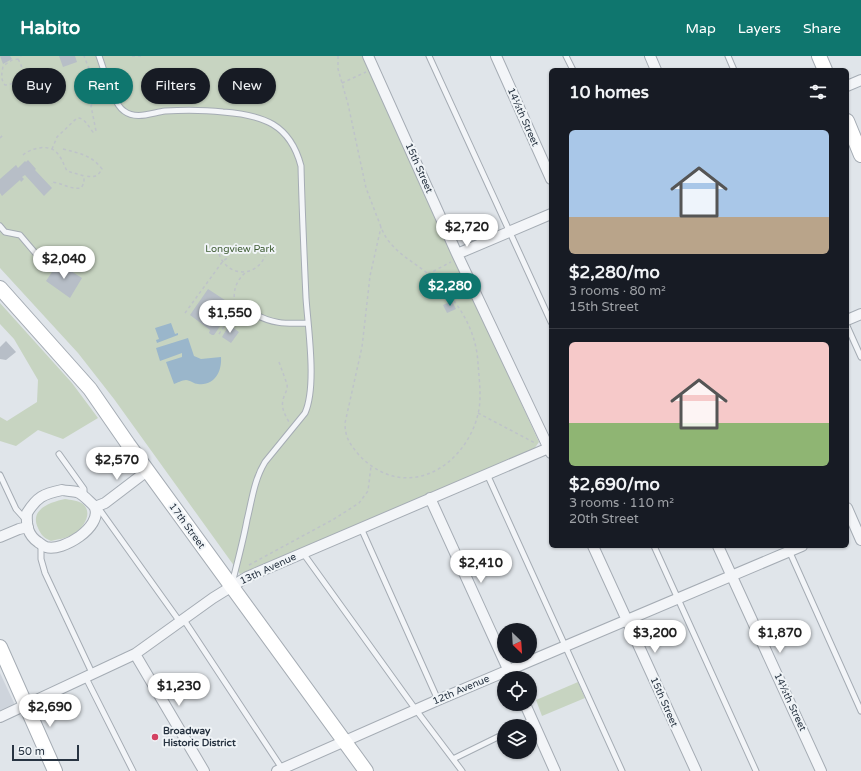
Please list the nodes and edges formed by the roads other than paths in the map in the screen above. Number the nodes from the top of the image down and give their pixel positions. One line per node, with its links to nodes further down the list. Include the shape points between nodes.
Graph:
1 (99, 56): 28 (lane, via 117,104 128,114 143,116 188,110 241,113 266,120 284,133 298,155 301,166)
2 (429, 56): 20 (lane)
3 (496, 56): 17 (street, 14½th Street)
4 (566, 56): 9 (lane)
5 (650, 56): 10 (street)
6 (728, 56): 11 (lane)
7 (819, 56): 12 (street)
8 (372, 60): 22 (street, 15th Street)
9 (572, 68)
10 (655, 68)
11 (733, 68)
12 (824, 68)
13 (861, 80): 14 (street)
14 (849, 85)
15 (849, 126): 16 (street)
16 (861, 155)
17 (549, 175)
18 (549, 215): 20 (street)
19 (0, 226): 21 (lane, via 5,232 20,235)
20 (509, 232): 22 (street); 26 (lane)
21 (37, 255)
22 (458, 256): 31 (street, 15th Street)
23 (0, 288): 33 (street, 17th Street, via 90,389)
24 (251, 312): 28 (lane, via 278,323)
25 (861, 314): 27 (street)
26 (549, 318)
27 (849, 319)
28 (308, 323): 52 (lane, via 311,375 309,404 305,413 260,471 254,486)
29 (849, 330): 30 (lane)
30 (861, 357)
31 (547, 448): 34 (street, 13th Avenue)
32 (59, 454): 36 (lane, via 84,490)
33 (147, 471): 38 (street); 52 (street, 17th Street)
34 (488, 474): 37 (street, 13th Avenue); 56 (lane)
35 (0, 475): 41 (lane, via 16,509)
36 (84, 496): 38 (street); 41 (street, via 62,490 46,494 32,505 27,513)
37 (430, 498): 42 (street, 13th Avenue); 59 (street)
38 (96, 507): 45 (street, via 93,522 73,541 56,548); 55 (lane)
39 (849, 512): 40 (street)
40 (854, 523): 44 (street)
41 (27, 524): 43 (street); 45 (street, via 32,538)
42 (361, 528): 50 (street, 13th Avenue); 63 (lane)
43 (0, 537)
44 (861, 540)
45 (42, 545): 61 (lane, via 41,559 45,573)
46 (594, 548): 54 (street, 15th Street)
47 (655, 548): 53 (lane)
48 (719, 548): 51 (street, 14½th Street)
49 (789, 549): 51 (street, 12th Avenue); 66 (lane)
50 (304, 553): 52 (street, 13th Avenue, via 247,577); 65 (lane)
51 (731, 575): 53 (street, 12th Avenue); 82 (street, 14½th Street)
52 (233, 580): 55 (street, 13th Avenue); 70 (street, 17th Street)
53 (678, 598): 54 (street, 12th Avenue); 81 (lane)
54 (627, 620): 56 (street, 12th Avenue); 80 (street, 15th Street)
55 (182, 621): 58 (street, 13th Avenue); 72 (lane)
56 (565, 646): 60 (street, 12th Avenue); 79 (lane)
57 (0, 647): 64 (street)
58 (135, 654): 61 (street, 13th Avenue); 75 (street)
59 (509, 671)
60 (516, 671)
61 (89, 676): 64 (street, 13th Avenue); 74 (lane)
62 (497, 679): 63 (street, 12th Avenue)
63 (438, 700): 65 (street, 12th Avenue)
64 (26, 705): 67 (street, 13th Avenue); 73 (street)
65 (416, 710): 70 (street, 12th Avenue); 71 (lane)
66 (861, 711)
67 (0, 717)
68 (537, 731): 78 (street)
69 (497, 737): 71 (lane)
70 (344, 741): 72 (street, 12th Avenue); 76 (street, 17th Street)
71 (453, 759): 77 (lane)
72 (281, 770)
73 (54, 771)
74 (133, 771)
75 (204, 771)
76 (366, 771)
77 (462, 771)
78 (555, 771)
79 (622, 771)
80 (696, 771)
81 (756, 771)
82 (821, 771)

